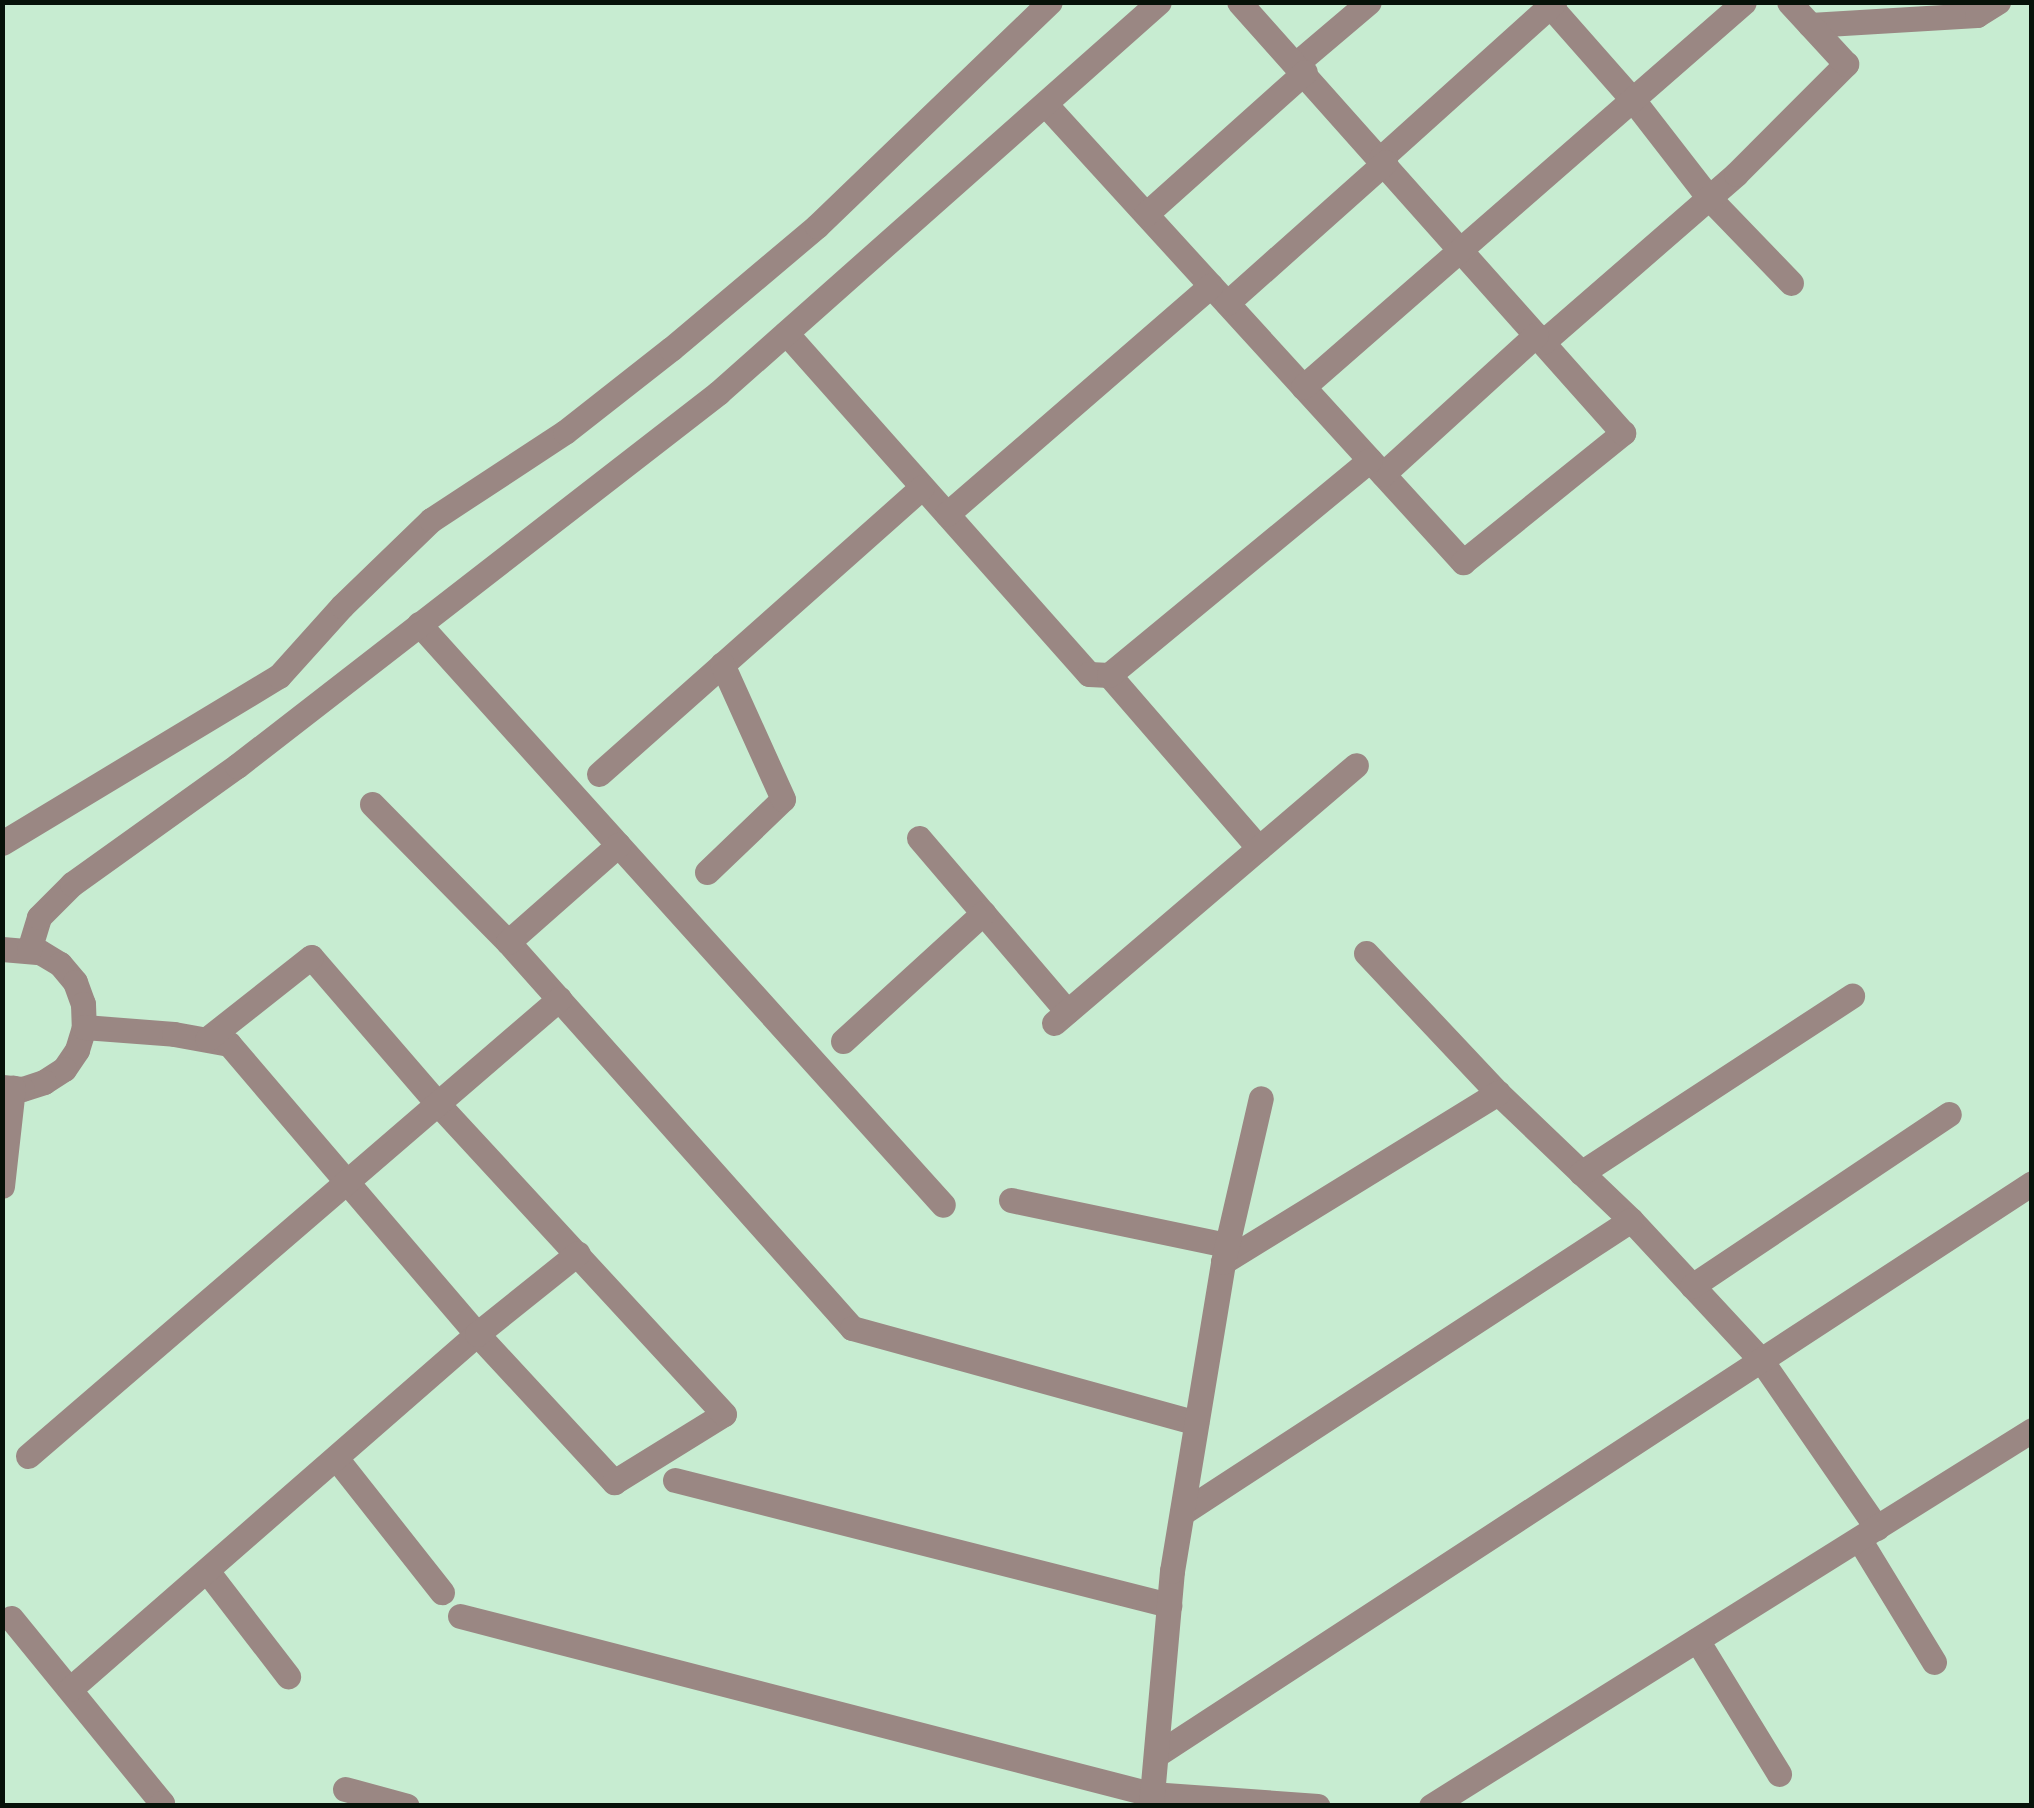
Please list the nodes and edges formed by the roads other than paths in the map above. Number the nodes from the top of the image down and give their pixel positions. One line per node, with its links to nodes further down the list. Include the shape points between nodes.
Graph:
1 (1050, 2): 32 (street, via 817,226 672,349 565,432 431,520 279,676)
2 (1158, 2): 12 (street)
3 (1239, 2): 10 (street)
4 (1369, 2): 10 (street)
5 (1744, 2): 11 (street)
6 (1789, 2): 9 (street)
7 (1998, 2): 9 (street, via 1977,15)
8 (1552, 4): 11 (street); 13 (street)
9 (1810, 25): 14 (street, via 1846,64)
10 (1301, 67): 13 (street); 15 (street)
11 (1633, 100): 14 (street); 16 (street)
12 (1046, 105): 15 (street); 19 (street)
13 (1383, 160): 16 (street); 18 (street)
14 (1709, 198): 17 (street); 20 (street)
15 (1146, 214): 18 (street)
16 (1462, 250): 20 (street); 21 (street)
17 (1791, 283)
18 (1219, 294): 21 (street); 24 (street)
19 (786, 333): 23 (street); 25 (street)
20 (1540, 338): 22 (street); 22 (street, via 1622,433 1463,562)
21 (1303, 386): 22 (street)
22 (1376, 467): 27 (street)
23 (922, 487): 24 (street); 26 (street)
24 (947, 514): 27 (street, via 1089,674)
25 (419, 624): 33 (street); 38 (street, via 72,884)
26 (722, 664): 29 (street); 35 (street, via 783,799)
27 (1109, 675): 34 (street)
28 (1356, 766): 34 (street)
29 (600, 774)
30 (372, 804): 37 (street)
31 (919, 838): 36 (street)
32 (2, 843)
33 (618, 846): 37 (street); 55 (street)
34 (1259, 848): 36 (street, via 1060,1017)
35 (707, 872)
36 (983, 912): 44 (street)
37 (508, 942): 41 (street)
38 (16, 949): 42 (street, via 60,964 84,1004)
39 (1366, 953): 46 (street)
40 (1852, 996): 50 (street)
41 (559, 999): 48 (street); 62 (street, via 852,1328)
42 (84, 1027): 43 (street); 45 (street, via 64,1068 44,1082)
43 (207, 1040): 48 (street, via 311,957); 51 (street, via 229,1044)
44 (843, 1041)
45 (8, 1087): 53 (street)
46 (1498, 1093): 50 (street); 58 (street)
47 (1261, 1098): 58 (street)
48 (438, 1104): 51 (street); 57 (street)
49 (1949, 1114): 59 (street)
50 (1581, 1173): 56 (street)
51 (348, 1181): 60 (street); 64 (street)
52 (2032, 1183): 61 (street)
53 (2, 1186)
54 (1010, 1200): 58 (street)
55 (943, 1205)
56 (1631, 1220): 59 (street); 67 (street)
57 (578, 1252): 60 (street); 60 (street, via 724,1414 614,1482)
58 (1224, 1254): 62 (street)
59 (1692, 1286): 61 (street)
60 (477, 1334): 65 (street)
61 (1760, 1360): 68 (street); 78 (street)
62 (1196, 1423): 67 (street)
63 (2032, 1430): 68 (street)
64 (28, 1456)
65 (336, 1458): 69 (street); 70 (street)
66 (675, 1480): 71 (street)
67 (1182, 1512): 71 (street)
68 (1868, 1533): 74 (street); 75 (street)
69 (207, 1571): 76 (street); 77 (street)
70 (442, 1592)
71 (1169, 1606): 78 (street)
72 (460, 1616): 81 (street)
73 (11, 1618): 77 (street)
74 (1697, 1640): 79 (street); 85 (street)
75 (1934, 1662)
76 (288, 1676)
77 (70, 1689): 82 (street)
78 (1156, 1755): 81 (street)
79 (1779, 1774)
80 (345, 1789): 83 (street)
81 (1151, 1800): 84 (street)
82 (159, 1806)
83 (406, 1806)
84 (1318, 1806)
85 (1431, 1806)

